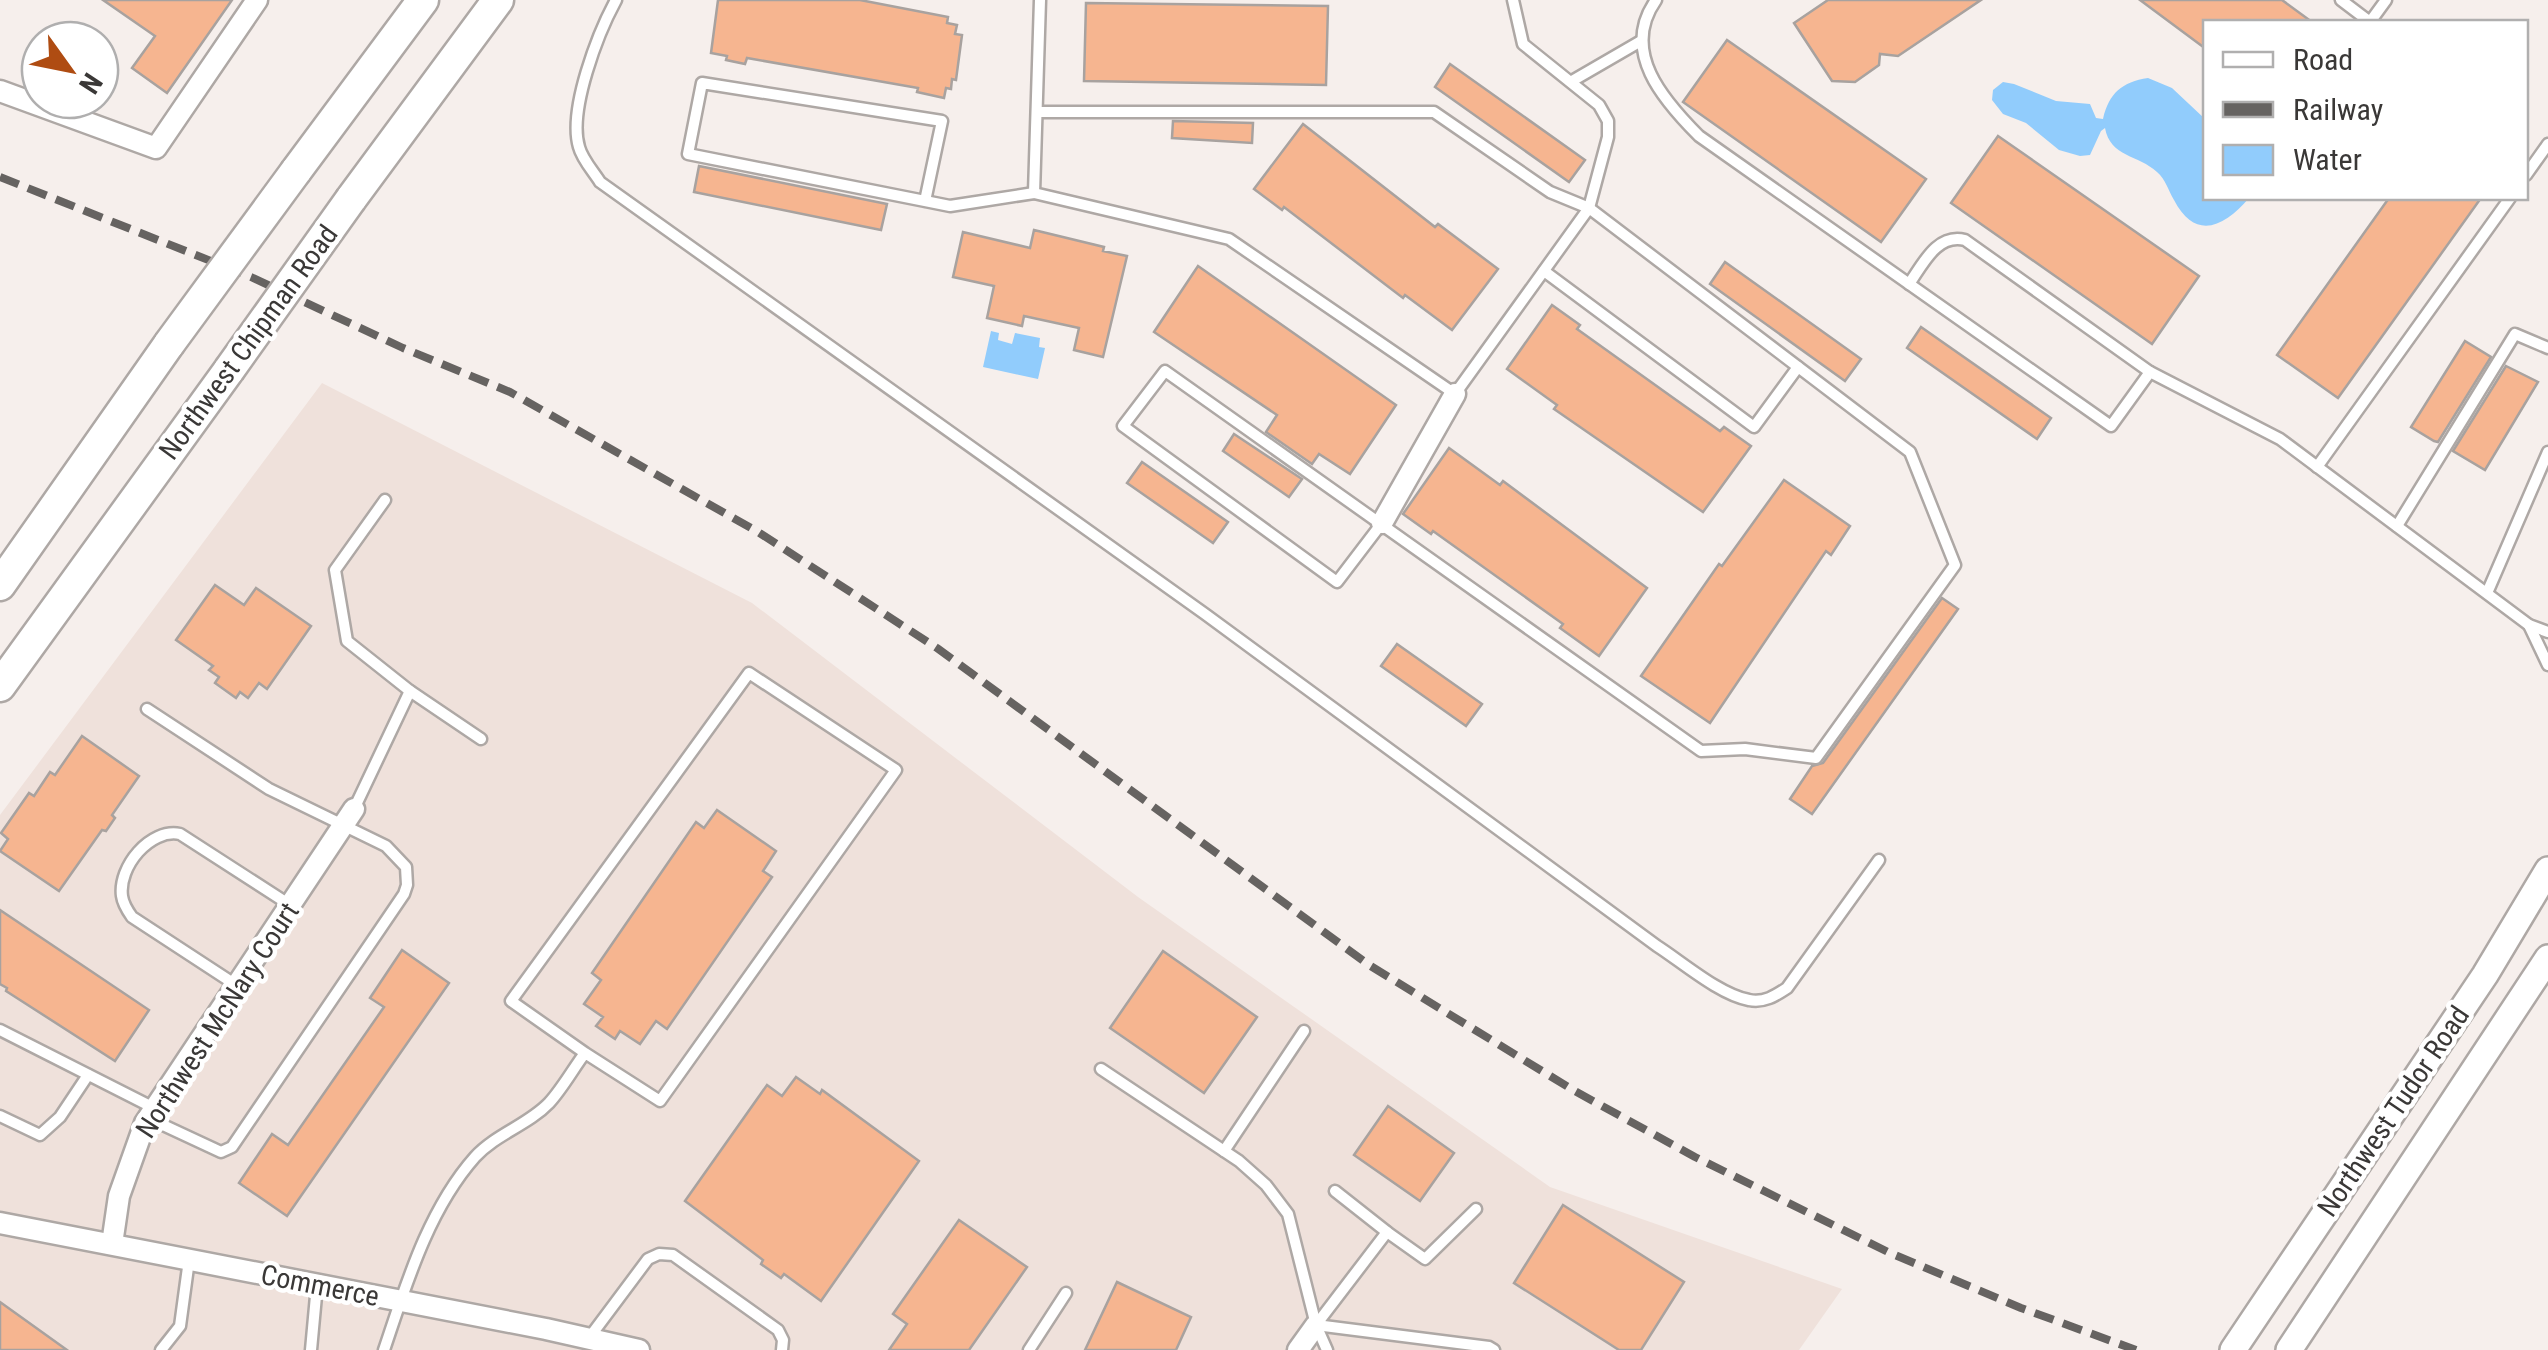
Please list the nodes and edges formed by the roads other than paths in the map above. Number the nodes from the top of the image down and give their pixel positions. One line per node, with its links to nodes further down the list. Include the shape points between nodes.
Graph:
1 (257, 0): 12 (street, via 156,148)
2 (423, 0): 31 (main road, bridge)
3 (498, 0): 36 (main road, Northwest Chipman Road, bridge)
4 (616, 0): 41 (lane, via 576,113 579,149 600,182 1657,946 1726,991 1770,999 1787,988)
5 (1040, 0): 13 (lane)
6 (1512, 0): 11 (lane, via 1524,44)
7 (1656, 0): 10 (lane)
8 (2341, 0): 9 (lane)
9 (2367, 20)
10 (1641, 41): 11 (lane); 21 (lane, via 1651,80 1698,136)
11 (1572, 81): 19 (lane, via 1608,121)
12 (0, 91)
13 (1036, 112): 16 (lane); 19 (lane, via 1434,112 1550,192)
14 (2548, 144): 15 (lane)
15 (2528, 173)
16 (1034, 193): 18 (lane, via 950,206); 25 (lane, via 1229,239)
17 (2509, 200): 27 (lane)
18 (925, 201): 18 (lane, via 688,154 702,83 942,121)
19 (1589, 208): 20 (lane); 23 (lane)
20 (1544, 271): 23 (lane, via 1754,427); 25 (lane)
21 (1909, 284): 24 (lane, via 1943,240 1965,240); 24 (lane, via 2112,426)
22 (2548, 348): 30 (lane, via 2514,334)
23 (1798, 367): 29 (lane, via 1910,452 1956,564 1816,758 1701,751)
24 (2150, 372): 27 (lane, via 2280,438)
25 (1455, 394): 29 (street)
26 (2548, 452): 32 (lane)
27 (2318, 467): 30 (lane)
28 (385, 500): 37 (lane, via 335,570 346,641)
29 (1382, 524): 29 (lane, via 1165,371 1123,426 1338,582)
30 (2396, 526): 32 (lane)
31 (3, 575)
32 (2486, 594): 33 (lane)
33 (2528, 624): 34 (lane); 35 (lane)
34 (2548, 632)
35 (2548, 666)
36 (0, 686)
37 (410, 692): 39 (lane); 40 (lane)
38 (147, 709): 40 (lane, via 269,790)
39 (481, 739)
40 (349, 818): 43 (street, Northwest McNary Court); 51 (lane, via 402,860 408,875 404,894 232,1147 221,1152)
41 (1880, 860)
42 (2548, 870): 75 (street, Northwest Tudor Road)
43 (290, 906): 45 (street, Northwest McNary Court); 45 (lane, via 180,834 158,835 129,867 121,891 132,917)
44 (2548, 958): 65 (street, Northwest Tudor Road)
45 (236, 986): 51 (street, Northwest McNary Court)
46 (0, 1030): 50 (lane)
47 (1304, 1030): 53 (lane)
48 (584, 1053): 48 (lane, via 660,1101 896,770 750,673 511,1001); 62 (lane, via 548,1105 476,1156 442,1205)
49 (1101, 1069): 53 (lane)
50 (88, 1075): 51 (lane); 52 (lane, via 40,1135)
51 (151, 1113): 58 (street, Northwest McNary Court, via 119,1196)
52 (0, 1116)
53 (1224, 1151): 63 (lane, via 1266,1185 1288,1214)
54 (1335, 1192): 57 (lane)
55 (1476, 1209): 57 (lane, via 1424,1259)
56 (0, 1223): 58 (street, Commerce)
57 (1386, 1232): 63 (lane)
58 (112, 1244): 59 (street, Commerce)
59 (190, 1260): 60 (street, Commerce); 66 (lane, via 180,1326)
60 (318, 1284): 62 (street, Commerce); 67 (lane)
61 (1066, 1294): 71 (lane)
62 (400, 1301): 64 (street, Commerce); 68 (lane)
63 (1316, 1324): 72 (street); 73 (lane); 74 (lane)
64 (589, 1338): 69 (street, Commerce); 70 (lane, via 659,1254 673,1255 778,1330)
65 (2296, 1340)
66 (161, 1350)
67 (311, 1350)
68 (384, 1350)
69 (639, 1350)
70 (782, 1350)
71 (1029, 1350)
72 (1298, 1350)
73 (1327, 1350)
74 (1494, 1350)
75 (2233, 1350)

